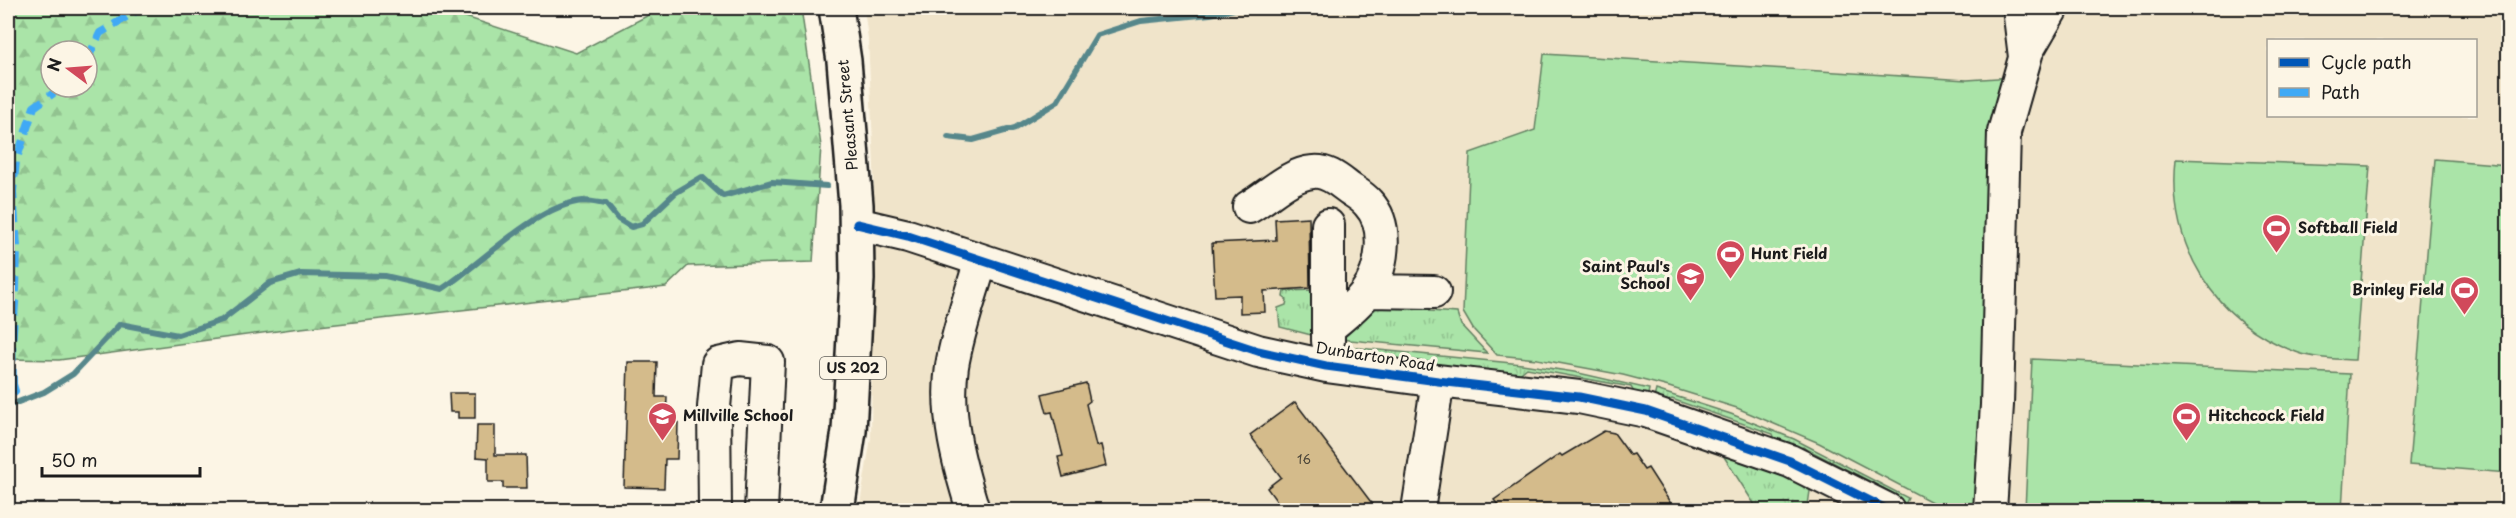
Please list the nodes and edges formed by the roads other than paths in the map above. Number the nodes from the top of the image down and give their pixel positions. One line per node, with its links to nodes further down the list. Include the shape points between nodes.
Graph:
1 (836, 8): 6 (main road, Pleasant Street / US 202)
2 (2019, 8): 4 (street)
3 (2052, 8): 4 (street)
4 (2025, 57): 20 (street, via 2004,132 1997,405)
5 (1249, 207): 9 (street, via 1303,174 1327,173 1338,180 1370,204 1381,234 1379,263)
6 (857, 224): 8 (street, Dunbarton Road); 16 (main road, US 202, via 853,380)
7 (1328, 225): 11 (street)
8 (981, 260): 12 (street, Dunbarton Road, via 1258,351); 17 (street, via 959,336 950,390 958,454)
9 (1367, 291): 10 (street); 11 (street)
10 (1434, 292)
11 (1328, 328): 12 (street)
12 (1326, 366): 13 (street, Dunbarton Road)
13 (1438, 381): 18 (street); 19 (street, Dunbarton Road, via 1579,397 1647,411 1790,461)
14 (715, 510): 15 (street, via 714,407 718,364 740,359 768,362)
15 (761, 510)
16 (837, 510)
17 (973, 510)
18 (1418, 510)
19 (1888, 510)
20 (1990, 510)

